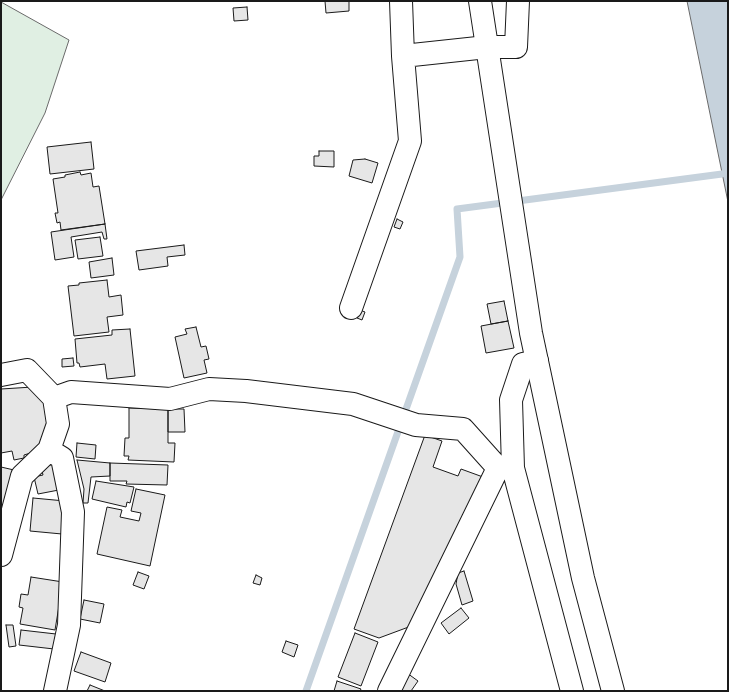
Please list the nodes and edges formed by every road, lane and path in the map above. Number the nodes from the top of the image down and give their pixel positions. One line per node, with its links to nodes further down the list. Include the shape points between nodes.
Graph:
1 (401, 1): 5 (street)
2 (480, 1): 4 (street)
3 (518, 1): 4 (street, via 516,47)
4 (487, 47): 5 (street); 7 (street)
5 (403, 56): 6 (street, via 410,141)
6 (351, 308)
7 (537, 361): 11 (street, via 524,364 512,400); 16 (street, via 583,578)
8 (1, 375): 9 (street, via 27,370)
9 (54, 398): 10 (street, via 58,424); 11 (street, via 71,392 170,399 209,389 353,404 416,425 463,429)
10 (49, 450): 12 (street, via 22,476); 13 (street, via 62,458 72,512 69,625)
11 (505, 468): 14 (street); 15 (street)
12 (1, 555)
13 (55, 691)
14 (390, 691)
15 (572, 691)
16 (613, 691)

